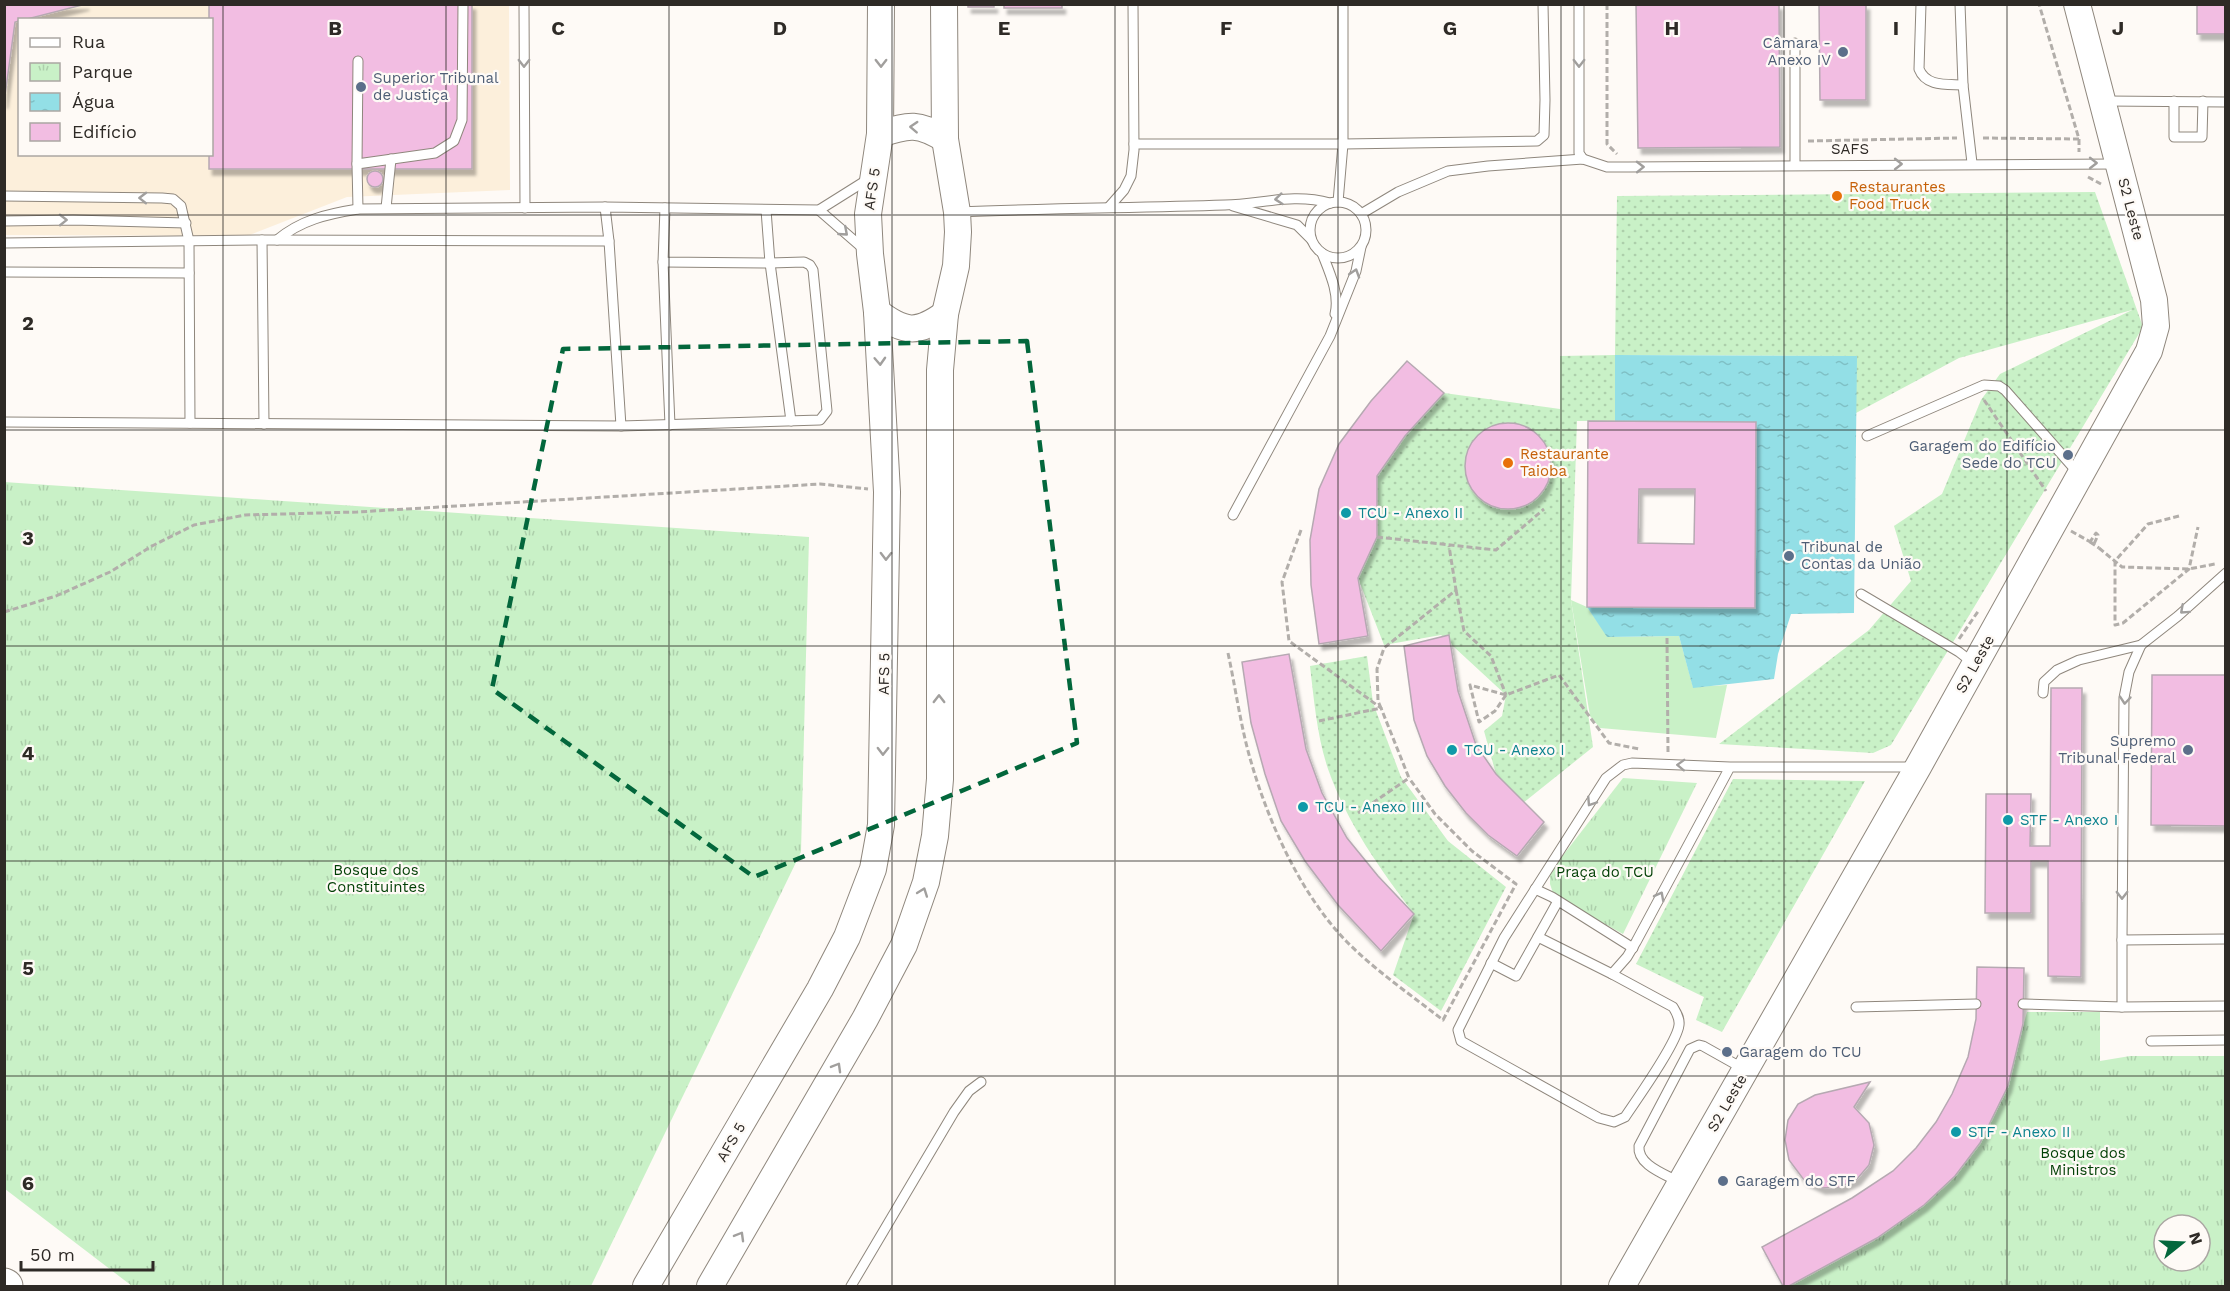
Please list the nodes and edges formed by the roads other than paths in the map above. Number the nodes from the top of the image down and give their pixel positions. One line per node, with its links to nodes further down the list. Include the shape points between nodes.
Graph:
1 (463, 4): 23 (lane, via 462,120 454,141 435,153)
2 (524, 4): 36 (lane, one-way to 36)
3 (881, 4): 19 (main road, AFS 5, one-way to 19)
4 (944, 4): 20 (main road)
5 (1134, 4): 21 (lane)
6 (1343, 4): 22 (lane)
7 (1542, 4): 22 (lane, via 1544,135 1537,141)
8 (1579, 4): 24 (lane, one-way to 24, via 1579,153)
9 (1921, 4): 14 (lane, via 1922,78)
10 (1960, 4): 14 (lane)
11 (2077, 4): 15 (main road, S2 Leste)
12 (1795, 43): 28 (lane)
13 (358, 61): 26 (lane)
14 (1963, 85): 25 (lane)
15 (2103, 101): 16 (lane); 27 (main road, S2 Leste)
16 (2174, 101): 17 (lane); 17 (lane, via 2174,137 2202,137)
17 (2203, 102): 18 (lane)
18 (2226, 102)
19 (880, 134): 20 (main road, one-way to 19, via 913,125); 29 (main road, AFS 5)
20 (945, 139): 41 (main road)
21 (1134, 144): 22 (lane); 34 (lane, via 1131,176)
22 (1343, 144): 31 (lane)
23 (391, 159): 26 (lane); 35 (lane)
24 (1583, 159): 28 (lane, SAFS, one-way to 28, via 1607,166); 42 (lane, SAFS, via 1448,171 1398,192)
25 (1972, 163): 27 (lane, SAFS, one-way to 27); 28 (lane, SAFS, one-way to 25)
26 (357, 164): 38 (lane)
27 (2118, 164): 68 (main road, S2 Leste, via 2154,300 2156,326 2149,351)
28 (1795, 165)
29 (873, 176): 40 (lane); 53 (main road, AFS 5, via 868,214)
30 (4, 196): 44 (lane, one-way to 30, via 181,206 173,199)
31 (1334, 203): 32 (lane, one-way to 32, via 1292,198); 42 (lane, via 1355,207); 45 (lane, via 1316,214)
32 (1227, 205): 34 (lane); 45 (lane, via 1297,225)
33 (605, 207): 36 (lane); 37 (lane); 49 (lane)
34 (1109, 207): 41 (lane)
35 (386, 208): 36 (lane); 38 (lane)
36 (525, 208)
37 (665, 208): 39 (lane); 54 (lane)
38 (358, 209): 47 (lane, via 307,220)
39 (766, 210): 40 (lane); 55 (lane)
40 (819, 210): 53 (lane, one-way to 53)
41 (957, 212): 59 (main road, via 956,266)
42 (1361, 214): 51 (lane, via 1366,230)
43 (4, 221): 44 (lane, one-way to 44)
44 (186, 223): 48 (lane)
45 (1311, 239): 52 (lane)
46 (262, 240): 47 (lane); 48 (lane); 64 (lane)
47 (277, 240): 49 (lane)
48 (189, 241): 50 (lane); 57 (lane)
49 (609, 241): 66 (lane)
50 (4, 243)
51 (1361, 247): 52 (lane, via 1347,257); 60 (lane, one-way to 51, via 1356,271)
52 (1322, 253): 60 (lane, via 1337,307)
53 (870, 254): 58 (main road, AFS 5)
54 (663, 262): 55 (lane); 65 (lane)
55 (770, 263): 61 (lane); 61 (lane, via 804,262 813,270 827,411 820,420)
56 (4, 272): 57 (lane)
57 (189, 273): 63 (lane)
58 (877, 312): 59 (main road, via 909,330 929,325); 95 (main road, AFS 5, one-way to 95, via 887,492 881,825 873,869 847,937 820,989)
59 (945, 314): 96 (main road, one-way to 59, via 865,1019 903,945 926,882 940,778 940,370)
60 (1330, 336): 69 (lane)
61 (791, 421): 65 (lane)
62 (4, 422): 63 (lane)
63 (190, 423): 64 (lane)
64 (264, 424): 66 (lane)
65 (670, 424): 66 (lane)
66 (621, 426)
67 (1867, 436): 68 (lane, via 1984,385 1999,386)
68 (2080, 475): 73 (main road, S2 Leste)
69 (1233, 515)
70 (2226, 573): 72 (lane, one-way to 72)
71 (1861, 594): 73 (lane)
72 (2140, 645): 74 (lane, via 2079,660 2057,670 2044,682); 81 (lane, one-way to 81, via 2124,698)
73 (1967, 658): 76 (main road, S2 Leste)
74 (2043, 693)
75 (1730, 767): 76 (lane); 77 (lane, one-way to 77, via 1632,763 1614,770); 82 (lane, one-way to 75)
76 (1918, 767): 92 (main road, S2 Leste)
77 (1534, 889): 78 (lane); 83 (lane)
78 (1558, 901): 79 (lane); 82 (lane)
79 (1538, 937): 83 (lane, via 1516,976); 84 (lane)
80 (2226, 939): 81 (lane)
81 (2122, 940): 89 (lane)
82 (1633, 948): 84 (lane)
83 (1491, 963): 84 (lane, via 1458,1030 1461,1041 1599,1118 1614,1122 1625,1117 1679,1024 1673,1007)
84 (1612, 974)
85 (1976, 1004): 88 (lane)
86 (2023, 1004): 89 (lane)
87 (2226, 1006): 89 (lane)
88 (1856, 1007)
89 (2122, 1007)
90 (2226, 1040): 91 (lane)
91 (2151, 1041)
92 (1746, 1070): 94 (main road, S2 Leste); 94 (lane, via 1703,1046 1690,1049 1638,1152 1643,1161)
93 (981, 1082): 97 (lane, via 954,1112)
94 (1681, 1183): 98 (main road, S2 Leste)
95 (646, 1287)
96 (710, 1287)
97 (851, 1287)
98 (1622, 1287)

